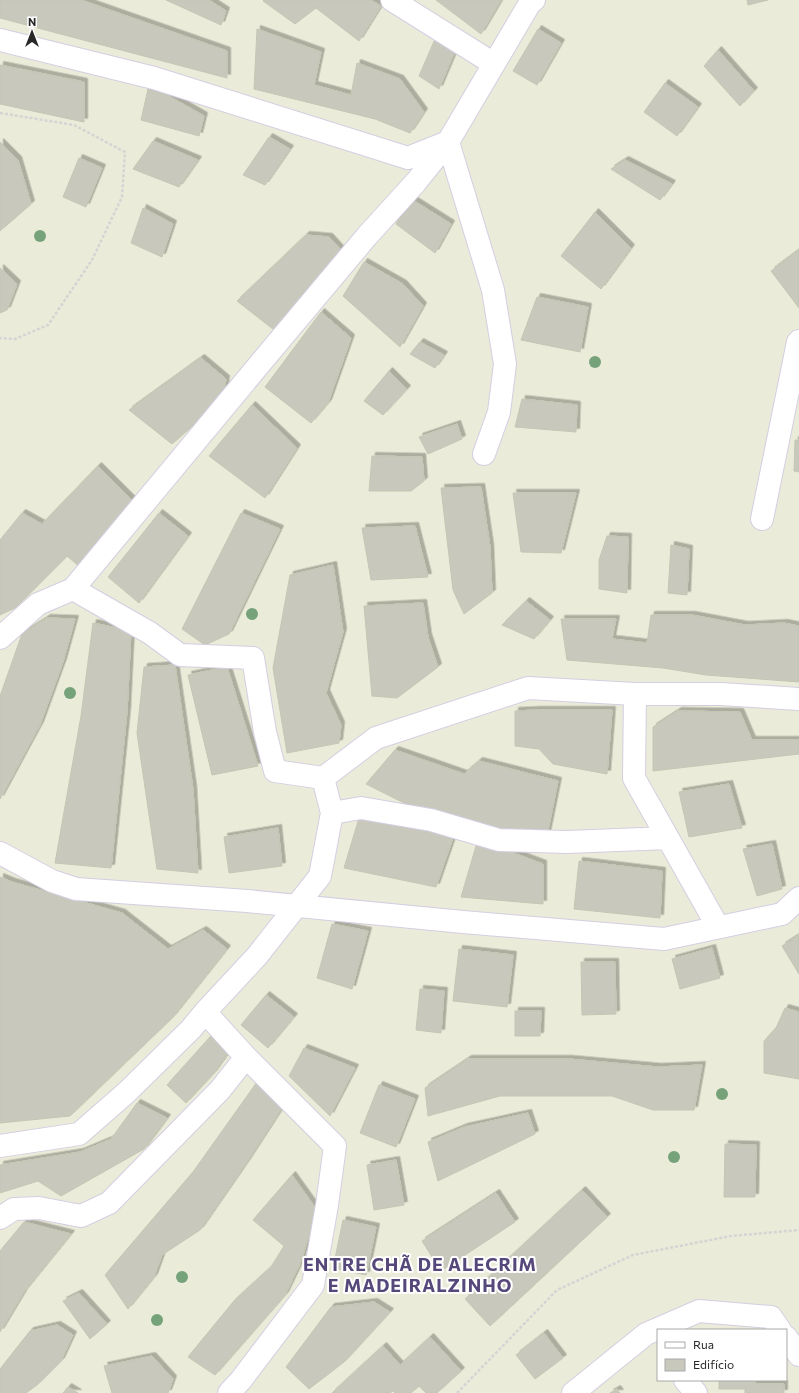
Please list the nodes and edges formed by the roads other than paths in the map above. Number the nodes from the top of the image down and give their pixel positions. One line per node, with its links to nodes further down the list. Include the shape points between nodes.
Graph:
1 (392, 0): 4 (street)
2 (534, 0): 4 (street)
3 (0, 40): 5 (street, via 154,78 408,158)
4 (494, 64): 5 (street)
5 (448, 142): 7 (street, via 493,290 505,364 499,412); 9 (street)
6 (799, 341): 8 (street)
7 (484, 454)
8 (762, 519)
9 (73, 589): 10 (street, via 38,604); 13 (street, via 150,633 180,655 253,658 265,732 275,771)
10 (0, 638)
11 (635, 694): 12 (street, via 722,694); 13 (street, via 528,688 376,738); 15 (street, via 634,778)
12 (799, 699)
13 (323, 778): 14 (street)
14 (332, 813): 15 (street, via 360,808 431,820 499,840 567,842); 18 (street, via 320,876)
15 (668, 838): 19 (street)
16 (0, 853): 18 (street, via 52,881 76,889)
17 (799, 898): 19 (street, via 782,914)
18 (296, 906): 19 (street, via 664,939); 20 (street, via 257,956)
19 (718, 928)
20 (205, 1012): 21 (street); 22 (street, via 127,1092 78,1134)
21 (246, 1057): 23 (street, via 220,1090 109,1203 82,1216 39,1208 14,1209); 30 (street, via 334,1146 313,1285 242,1380)
22 (0, 1146)
23 (0, 1218)
24 (671, 1329): 25 (street, via 699,1311 771,1317)
25 (779, 1329)
26 (787, 1338): 28 (street)
27 (652, 1341): 31 (street)
28 (799, 1355)
29 (686, 1381): 32 (street)
30 (229, 1393)
31 (572, 1393)
32 (696, 1393)

